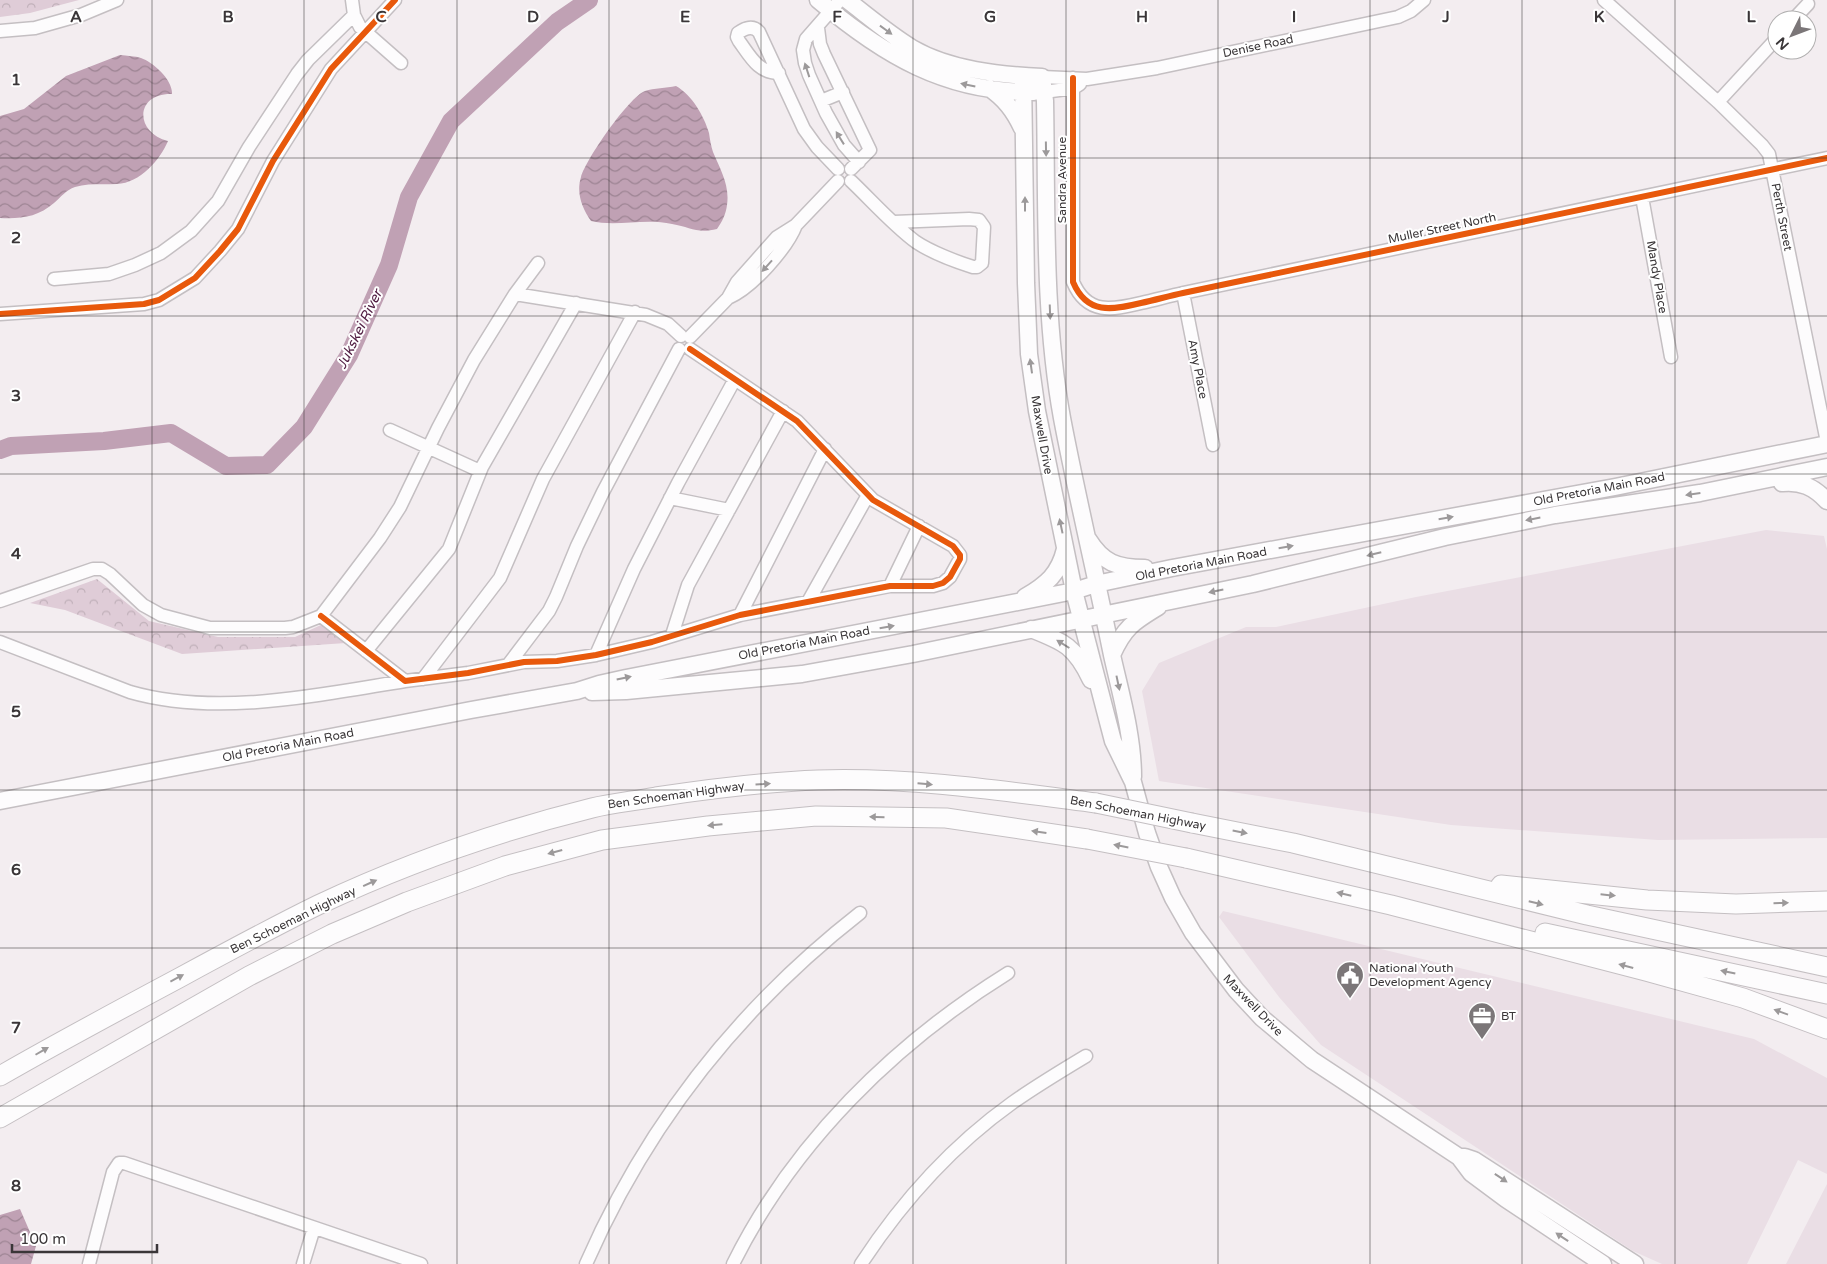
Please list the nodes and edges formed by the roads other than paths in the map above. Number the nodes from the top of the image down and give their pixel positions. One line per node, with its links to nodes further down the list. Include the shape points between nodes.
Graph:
1 (118, 0): 13 (street, via 44,25)
2 (352, 0): 11 (street)
3 (395, 0): 14 (street)
4 (818, 0): 9 (main road)
5 (847, 0): 19 (main road, one-way to 19, via 913,48 932,57)
6 (1424, 0): 18 (street, Denise Road, via 1412,11 1398,17)
7 (1604, 0): 24 (street, Perth Street)
8 (1808, 4): 10 (street)
9 (836, 6): 12 (street); 21 (main road, one-way to 9, via 960,83 915,68 861,35)
10 (1803, 10)
11 (354, 15): 14 (street); 32 (street, via 296,74 218,200 191,231 161,253 135,265 109,274)
12 (818, 28): 22 (street, via 820,44); 23 (street, one-way to 12, via 803,50 806,39)
13 (0, 31)
14 (366, 33): 16 (street); 38 (street, via 331,69 273,161 238,229 195,278 159,300 144,304)
15 (1767, 49): 24 (street)
16 (401, 63)
17 (779, 74): 28 (street, via 810,138)
18 (1074, 83): 20 (street); 33 (street, Sandra Avenue)
19 (1023, 84): 20 (main road); 21 (main road); 25 (main road, Maxwell Drive)
20 (1043, 85): 56 (main road, Maxwell Drive, one-way to 56, via 1051,334 1062,416)
21 (989, 88): 25 (main road, via 1011,108)
22 (843, 92): 23 (street); 28 (street, via 870,150)
23 (821, 101): 28 (street, one-way to 23, via 844,145)
24 (1718, 102): 27 (street, Perth Street, via 1762,145)
25 (1025, 135): 57 (main road, Maxwell Drive, one-way to 25, via 1037,411 1029,354)
26 (1827, 158): 27 (street, Muller Street North)
27 (1773, 168): 29 (street, Muller Street North); 44 (street, Perth Street)
28 (847, 172): 30 (street); 39 (street, via 796,225 790,239 778,245 747,279 733,289)
29 (1642, 197): 34 (street, Muller Street North); 40 (street, Mandy Place)
30 (894, 222): 30 (street, via 979,220 984,227 982,263 973,267 924,247)
31 (538, 263): 35 (street)
32 (54, 280)
33 (1073, 282): 34 (street, Muller Street North, via 1084,300 1110,309)
34 (1183, 293): 45 (street, Amy Place)
35 (515, 294): 36 (street); 46 (street, via 474,360)
36 (576, 303): 37 (street); 49 (street)
37 (636, 312): 39 (street, via 668,324); 77 (street, via 543,479 500,578)
38 (0, 314)
39 (685, 343): 41 (street); 76 (street, via 603,492 549,611)
40 (1671, 357)
41 (735, 379): 42 (street); 52 (street)
42 (783, 411): 47 (street); 54 (street)
43 (390, 430): 46 (street)
44 (1827, 443): 58 (main road, Old Pretoria Main Road, one-way to 44, via 1615,487)
45 (1213, 445)
46 (429, 448): 49 (street); 68 (street, via 400,507)
47 (825, 449): 51 (street); 67 (street)
48 (1827, 467): 50 (main road, Old Pretoria Main Road)
49 (480, 471): 73 (street, via 449,549)
50 (1718, 490): 53 (main road, via 1791,482 1816,490); 63 (main road, Old Pretoria Main Road, one-way to 63, via 1555,515 1436,539 1253,584)
51 (868, 495): 55 (street); 64 (street)
52 (670, 498): 54 (street); 75 (street)
53 (1827, 501)
54 (729, 510): 71 (street, via 688,584)
55 (919, 526): 60 (street); 60 (street, via 953,546 960,559 943,583 923,587)
56 (1086, 535): 58 (main road, via 1100,555 1120,567); 59 (main road, Maxwell Drive)
57 (1065, 547): 61 (main road, Maxwell Drive); 65 (main road, via 1057,571 1040,588)
58 (1172, 568): 59 (main road, Old Pretoria Main Road)
59 (1096, 584): 61 (main road, Old Pretoria Main Road); 66 (main road, Maxwell Drive)
60 (890, 586): 64 (street)
61 (1074, 591): 65 (main road, Old Pretoria Main Road); 69 (main road, Maxwell Drive)
62 (0, 601): 68 (street, via 93,569 102,569 153,612 210,628 285,628)
63 (1168, 601): 66 (main road, Old Pretoria Main Road); 74 (main road, via 1130,625)
64 (808, 602): 67 (street)
65 (1017, 602): 79 (main road, Old Pretoria Main Road, one-way to 65, via 626,678)
66 (1104, 614): 69 (main road, Old Pretoria Main Road); 74 (main road, Maxwell Drive)
67 (740, 615): 71 (street)
68 (321, 616): 73 (street)
69 (1083, 619): 70 (main road, Old Pretoria Main Road); 80 (main road, Maxwell Drive)
70 (1031, 630): 79 (main road, Old Pretoria Main Road, via 802,674 604,693); 80 (main road, one-way to 70, via 1078,655 1060,642)
71 (672, 635): 75 (street)
72 (0, 642): 78 (street, via 130,692 202,703 275,701)
73 (366, 651): 78 (street)
74 (1112, 655): 81 (main road, Maxwell Drive, one-way to 81, via 1130,743)
75 (596, 656): 76 (street)
76 (508, 665): 77 (street)
77 (423, 679): 78 (street)
78 (405, 681)
79 (577, 691): 82 (main road, Old Pretoria Main Road)
80 (1106, 714): 81 (main road, Maxwell Drive, via 1113,741)
81 (1133, 782): 94 (main road, Maxwell Drive, via 1147,834 1173,898 1193,933 1236,990 1262,1018 1312,1060)
82 (0, 801)
83 (1404, 870): 84 (highway, one-way to 84, via 1501,885 1647,900 1736,904); 87 (highway, one-way to 87, via 1586,916); 92 (highway, Ben Schoeman Highway, one-way to 83, bridge, via 241,944 320,904 394,872 486,839 594,807 703,790 818,780 888,781 988,789 1096,803 1293,843)
84 (1827, 901)
85 (1391, 905): 89 (highway, one-way to 85, via 1576,939); 90 (highway, one-way to 85, via 1742,998 1637,968); 93 (highway, one-way to 93, bridge, via 1186,858 946,818 816,816 602,840 505,866 332,934 249,976)
86 (860, 912): 99 (street, via 774,988 698,1073 644,1153)
87 (1827, 967)
88 (1008, 973): 100 (street, via 974,994 886,1064 833,1118 782,1182)
89 (1827, 994)
90 (1827, 1029)
91 (1086, 1056): 101 (street, via 1010,1104 957,1149 910,1199)
92 (0, 1076)
93 (0, 1118)
94 (1459, 1157): 102 (main road, Maxwell Drive, one-way to 94, via 1506,1199 1471,1172); 103 (main road, Maxwell Drive, one-way to 103, via 1474,1160)
95 (314, 1228): 96 (street, via 132,1165 118,1163); 97 (street); 98 (street)
96 (88, 1264)
97 (303, 1264)
98 (421, 1264)
99 (586, 1264)
100 (733, 1264)
101 (861, 1264)
102 (1603, 1264)
103 (1635, 1264)

